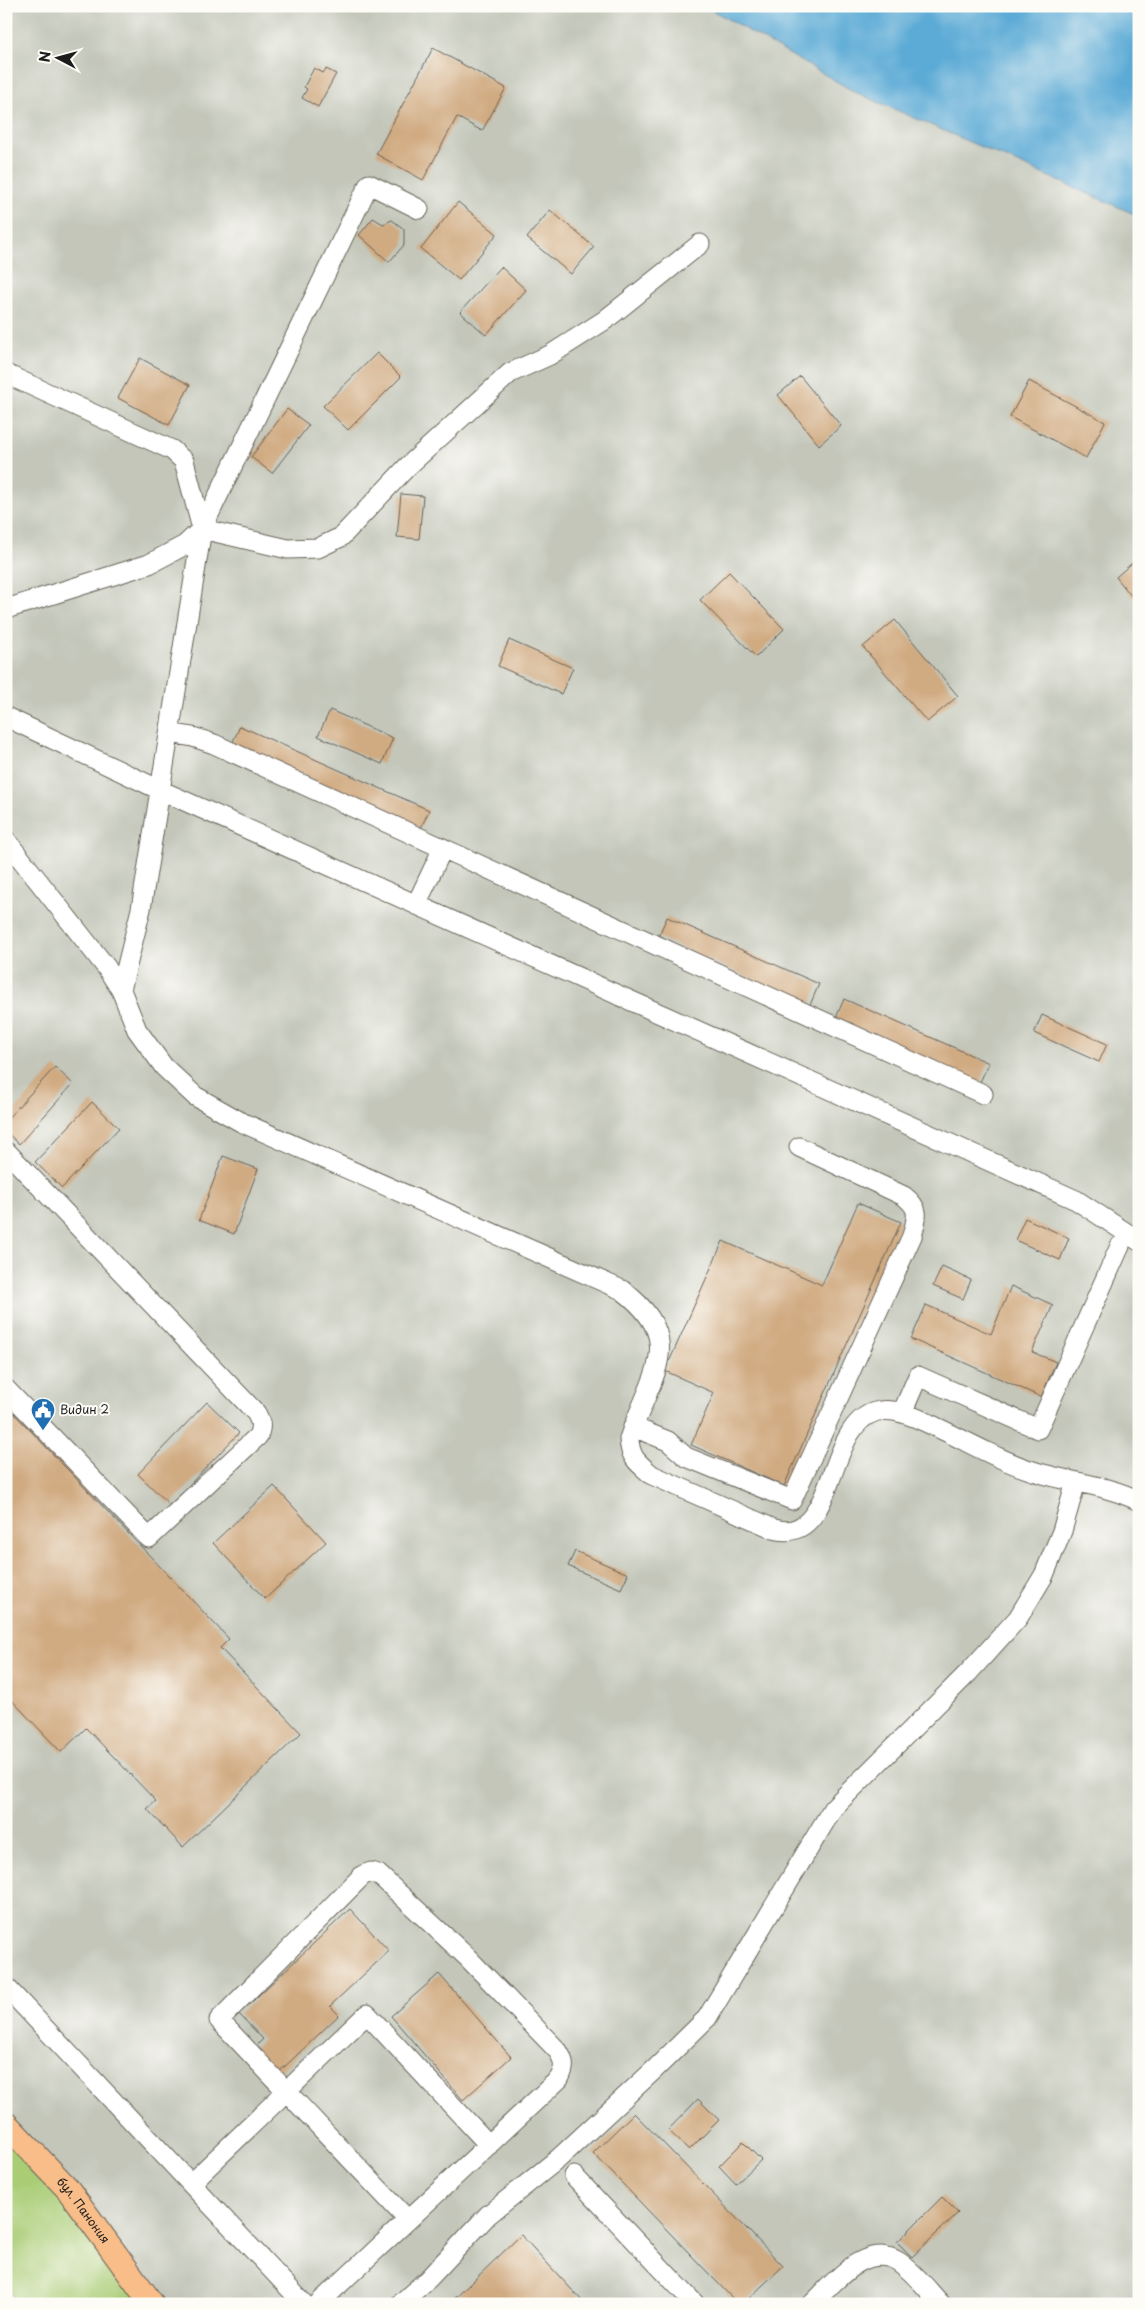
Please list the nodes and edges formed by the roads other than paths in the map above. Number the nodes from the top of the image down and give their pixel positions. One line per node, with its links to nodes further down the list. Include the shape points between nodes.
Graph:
1 (419, 209): 4 (street, via 369,184)
2 (700, 244): 4 (street, via 604,320 550,355 510,373 406,467 341,536 318,548 288,549)
3 (6, 374): 4 (street, via 172,450 184,461)
4 (202, 529): 5 (street, via 185,545 149,564); 7 (street)
5 (6, 609)
6 (6, 717): 8 (street)
7 (169, 733): 8 (street); 10 (street, via 214,744)
8 (160, 790): 11 (street); 12 (street, via 141,909)
9 (6, 840): 12 (street)
10 (443, 848): 11 (street); 13 (street)
11 (416, 905): 16 (street, via 1076,1200)
12 (121, 990): 20 (street, via 137,1030 164,1066 196,1096 241,1122 622,1290 639,1303 652,1318 661,1351)
13 (983, 1094)
14 (799, 1147): 20 (street, via 904,1196 914,1204 917,1218 912,1236 792,1500 686,1457 668,1441)
15 (6, 1155): 18 (street, via 8,1153 256,1413 261,1429 258,1436 149,1538)
16 (1139, 1241)
17 (1120, 1246): 19 (street, via 1038,1429 918,1376)
18 (6, 1390)
19 (902, 1413): 20 (street, via 876,1411 860,1418 809,1521 799,1529 787,1532 652,1475 629,1451); 21 (street, via 1026,1469)
20 (633, 1426)
21 (1076, 1482): 22 (street); 34 (street, via 1062,1531 1044,1575 1018,1618 968,1673 833,1808 707,2018 558,2159 488,2215)
22 (1139, 1501)
23 (6, 1987): 28 (street)
24 (286, 2092): 26 (street, via 367,2014); 26 (street, via 219,2020 363,1875 371,1872 378,1874 466,1956 564,2061 564,2071 559,2080); 28 (street); 29 (street)
25 (6, 2124): 31 (main road, бул. Панония, via 67,2188)
26 (489, 2145): 29 (street)
27 (574, 2176): 35 (street)
28 (191, 2183): 32 (street)
29 (408, 2220): 33 (street)
30 (933, 2301): 36 (street, via 907,2268 883,2257 855,2263)
31 (152, 2304)
32 (304, 2304)
33 (318, 2304)
34 (400, 2304)
35 (695, 2304)
36 (812, 2304)

